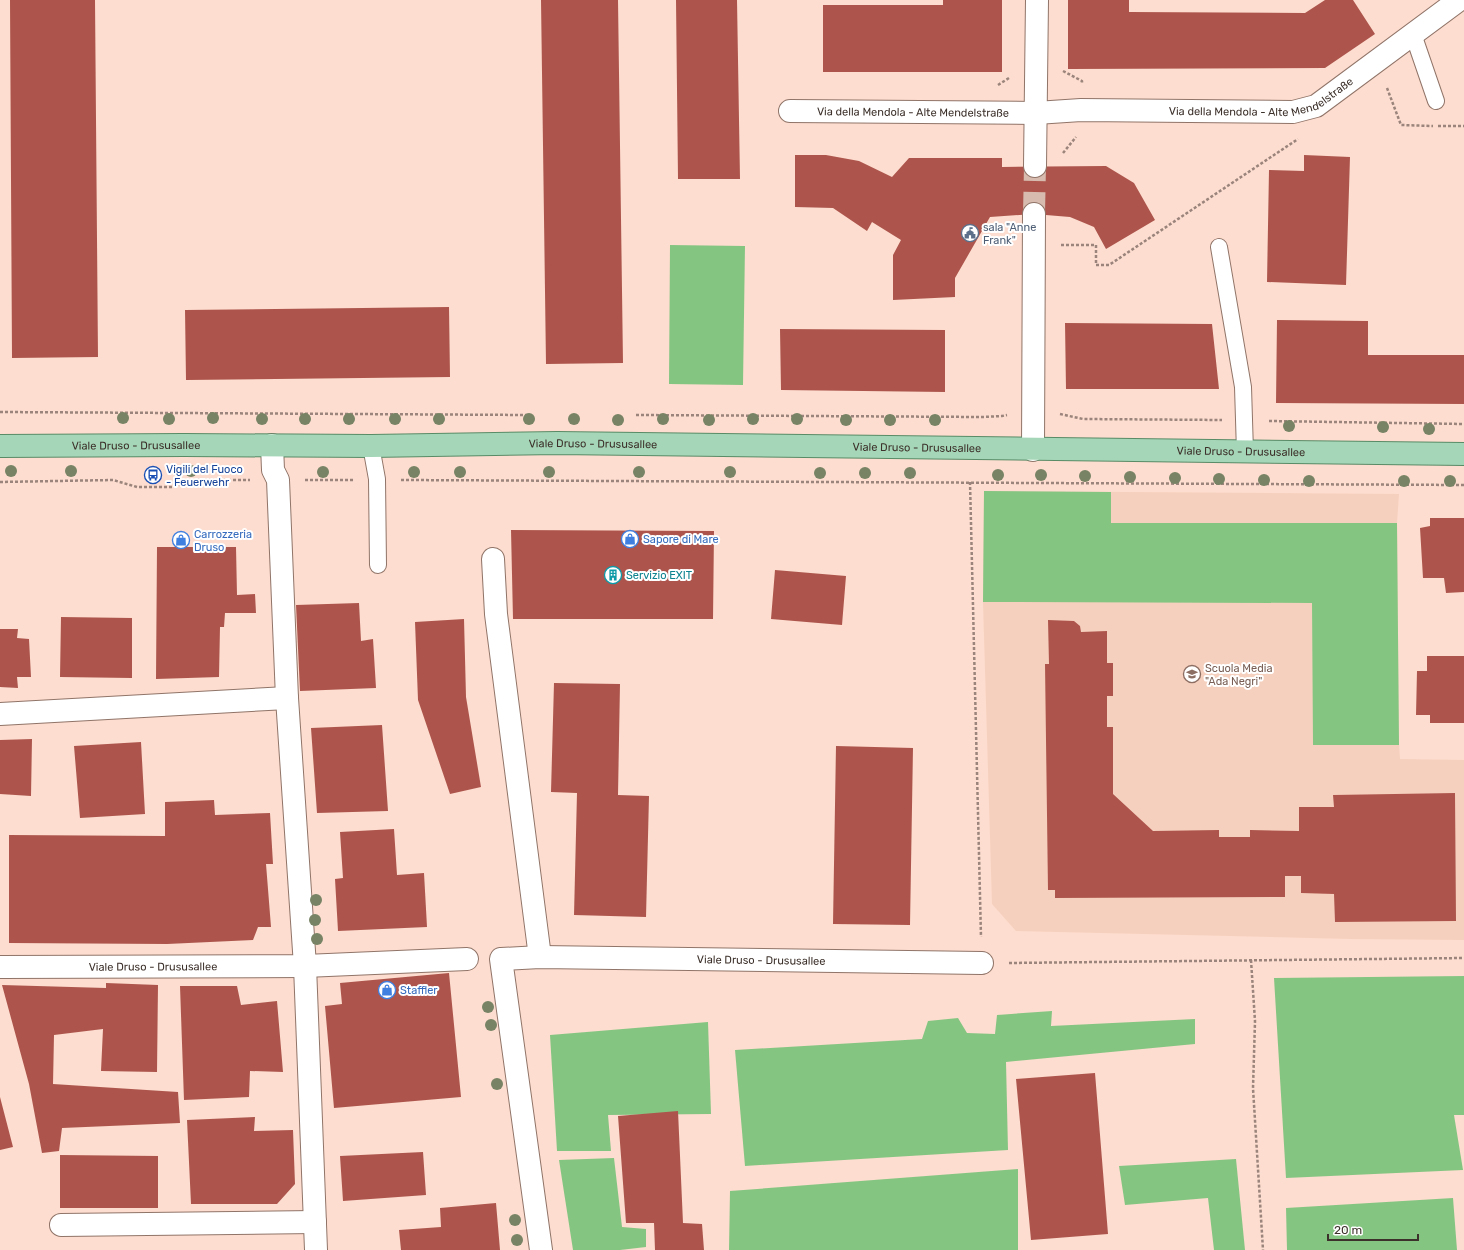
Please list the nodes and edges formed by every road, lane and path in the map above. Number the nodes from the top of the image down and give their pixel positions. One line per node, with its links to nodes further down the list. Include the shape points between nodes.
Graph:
1 (1038, 0): 7 (street)
2 (1459, 0): 3 (street, Via della Mendola - Alte Mendelstraße)
3 (1413, 34): 4 (street, Via della Mendola - Alte Mendelstraße); 5 (lane)
4 (1377, 61): 7 (street, Via della Mendola - Alte Mendelstraße, via 1316,106 1293,112 1081,110); 8 (path, via 1400,125)
5 (1436, 101)
6 (790, 111): 7 (street, Via della Mendola - Alte Mendelstraße)
7 (1036, 113): 10 (street)
8 (1464, 126)
9 (1303, 136): 12 (path, via 1109,265 1096,265 1096,246)
10 (1035, 166)
11 (1034, 214): 12 (street)
12 (1034, 244): 21 (street)
13 (1219, 247): 22 (lane, via 1242,387)
14 (0, 412): 16 (path)
15 (1014, 413): 17 (path, via 1002,416)
16 (534, 414)
17 (630, 415)
18 (272, 445): 19 (main road, Viale Druso - Drususallee); 20 (main road, Viale Druso - Drususallee); 24 (street, via 273,470)
19 (0, 446)
20 (371, 446): 21 (main road, Viale Druso - Drususallee, via 557,442); 25 (lane)
21 (1033, 450): 22 (main road, Viale Druso - Drususallee)
22 (1245, 452): 23 (main road, Viale Druso - Drususallee)
23 (1464, 454)
24 (278, 480): 25 (path); 26 (path, via 196,480 172,487 136,486 113,480); 31 (street)
25 (377, 480): 27 (path); 30 (lane)
26 (0, 482)
27 (970, 482): 28 (path); 37 (path)
28 (1464, 485)
29 (492, 559): 33 (street, via 497,622)
30 (378, 565)
31 (287, 698): 32 (street); 38 (street)
32 (0, 714)
33 (540, 957): 37 (street, Viale Druso - Drususallee); 43 (street, Viale Druso - Drususallee, via 501,959)
34 (1464, 958): 36 (path)
35 (467, 959): 38 (street, Viale Druso - Drususallee)
36 (1251, 960): 37 (path); 44 (path, via 1255,1021 1253,1088)
37 (982, 963)
38 (305, 966): 39 (street, Viale Druso - Drususallee); 40 (street)
39 (0, 967)
40 (315, 1222): 41 (street); 42 (street)
41 (61, 1225)
42 (316, 1250)
43 (541, 1250)
44 (1263, 1250)

